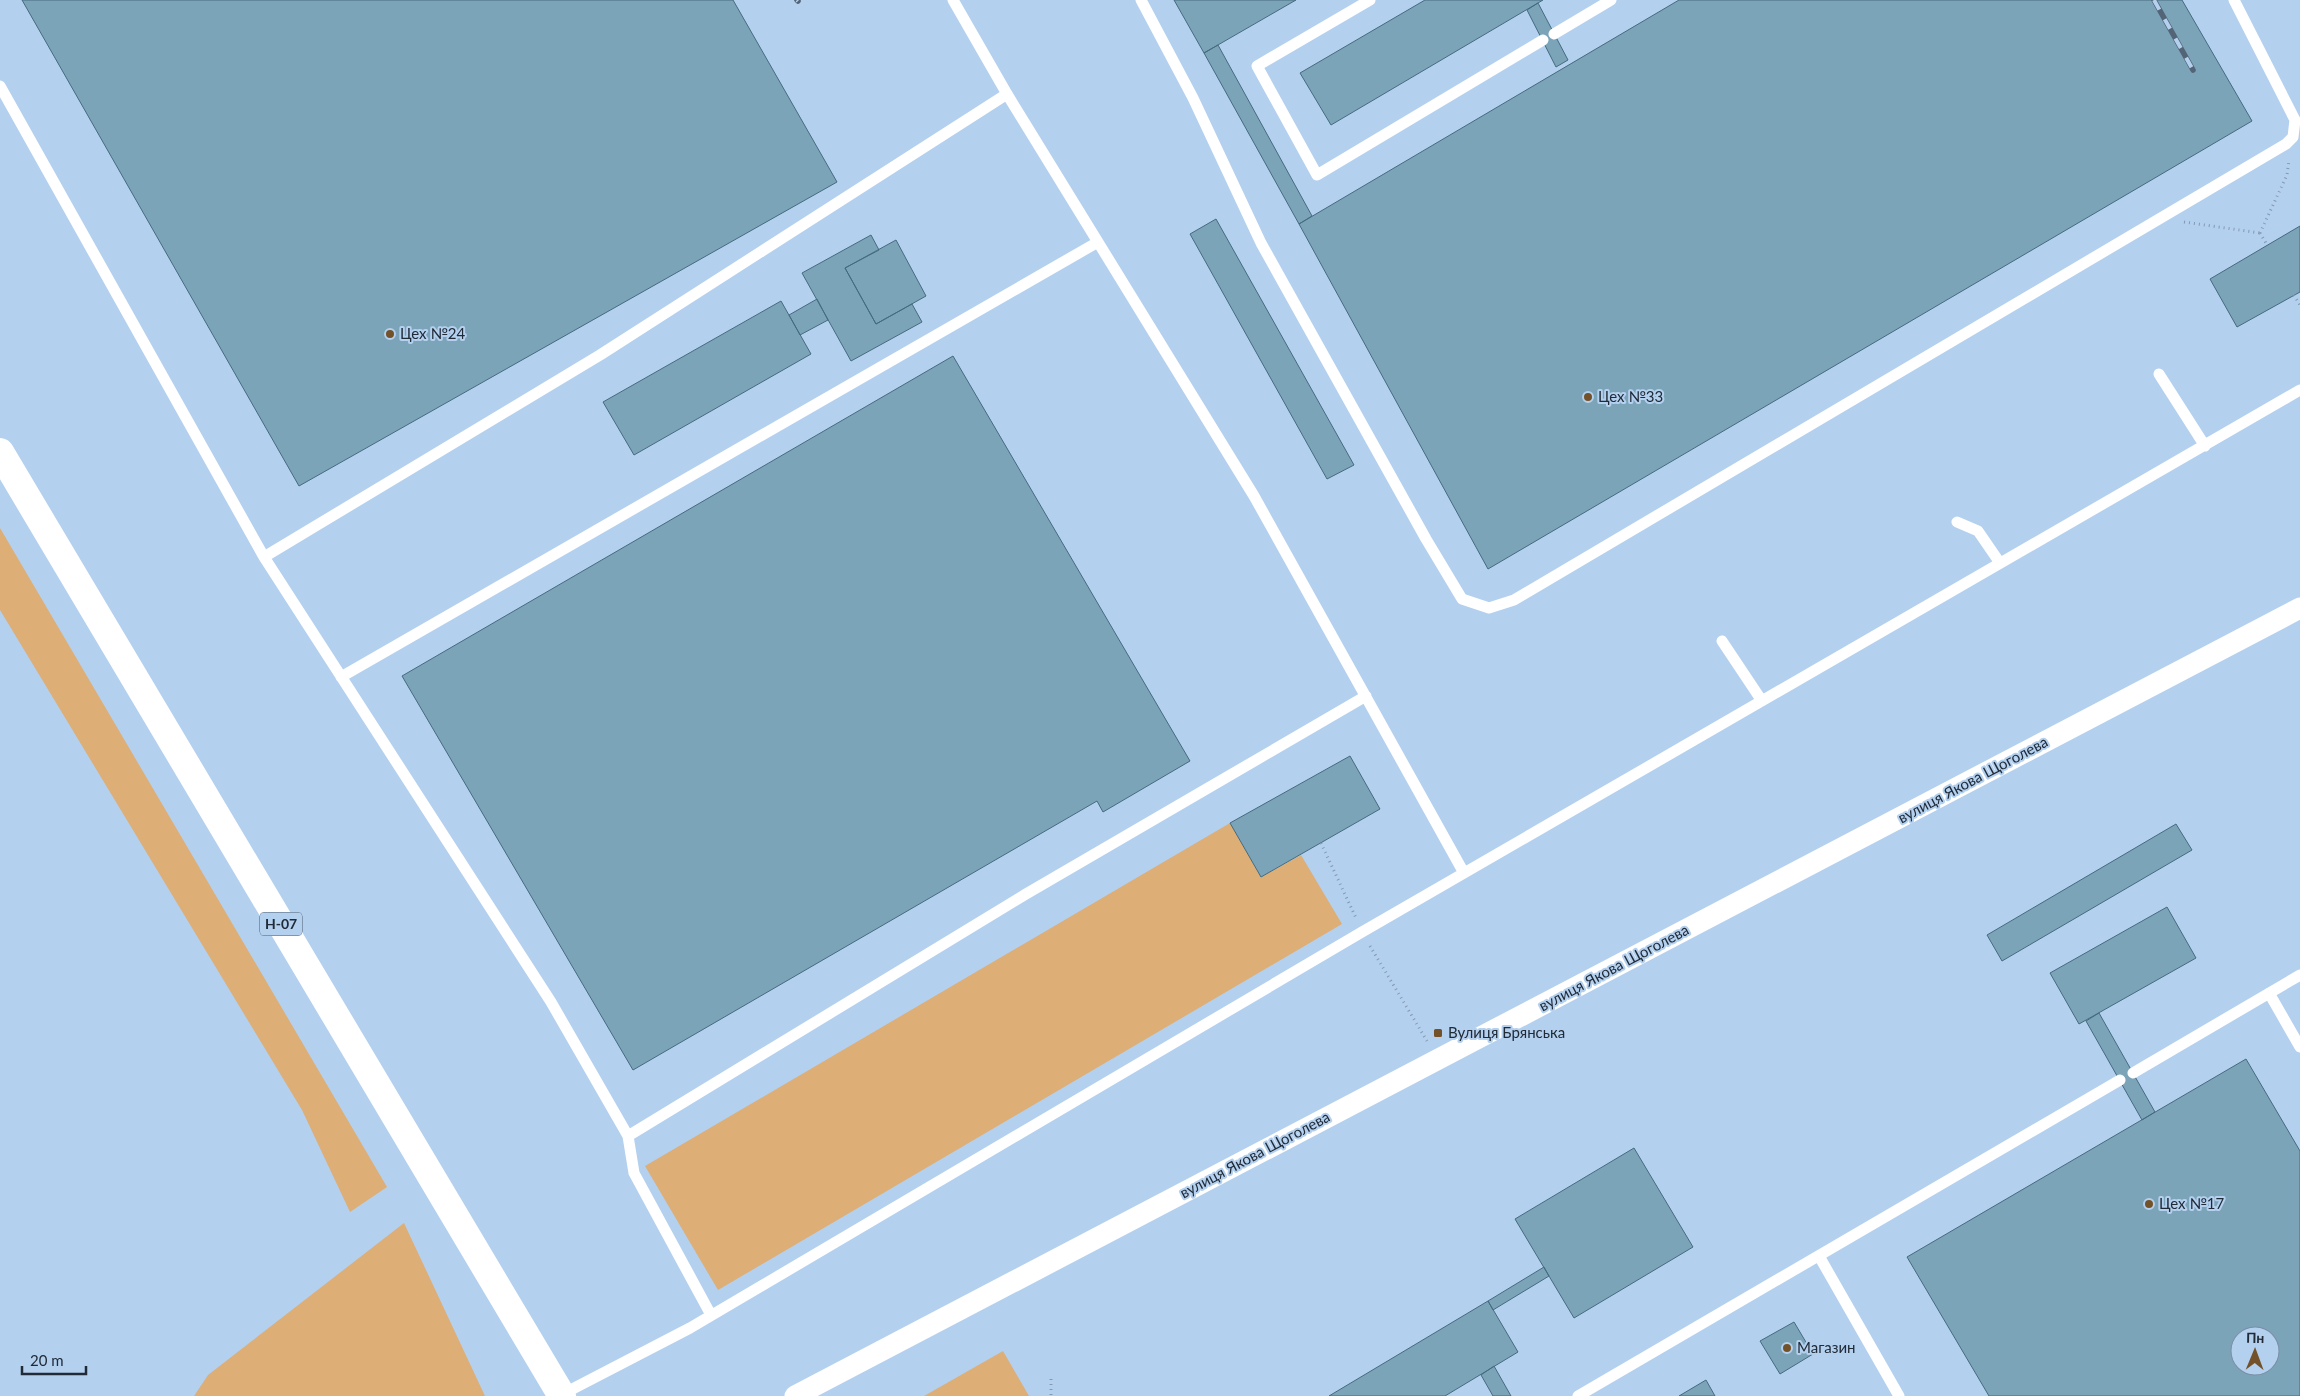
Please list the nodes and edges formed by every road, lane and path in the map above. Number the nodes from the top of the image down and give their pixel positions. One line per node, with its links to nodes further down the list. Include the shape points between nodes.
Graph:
1 (953, 0): 9 (lane)
2 (1141, 0): 5 (lane, via 1193,98 1261,243 1426,539 1462,599 1489,608 1514,600 2286,144 2293,137 2295,120)
3 (1370, 0): 7 (lane, via 1257,66 1317,175)
4 (1611, 0): 6 (lane)
5 (2234, 0)
6 (1554, 34)
7 (1543, 40)
8 (0, 86): 22 (lane)
9 (1007, 94): 13 (lane); 22 (lane, via 600,355)
10 (2287, 175): 12 (path)
11 (2179, 222): 12 (path)
12 (2260, 233): 14 (path)
13 (1098, 242): 26 (lane); 27 (lane, via 1254,496)
14 (2266, 243)
15 (2294, 295): 16 (path)
16 (2300, 305)
17 (2159, 374): 19 (lane)
18 (2300, 390): 19 (lane)
19 (2205, 446): 23 (lane)
20 (0, 452): 43 (main road, Н-07)
21 (1958, 522): 23 (lane, via 1978,531)
22 (264, 558): 26 (lane)
23 (2000, 564): 28 (lane)
24 (2300, 608): 36 (street, вулиця Якова Щоголева)
25 (1722, 641): 28 (lane)
26 (341, 677): 39 (lane, via 551,1002)
27 (1366, 696): 30 (lane); 39 (lane, via 1026,894)
28 (1762, 701): 30 (lane)
29 (1321, 843): 31 (path)
30 (1464, 873): 31 (lane)
31 (1362, 932): 41 (lane)
32 (1376, 959): 36 (path)
33 (2300, 975): 34 (lane)
34 (2269, 993): 35 (lane); 37 (lane)
35 (2300, 1047)
36 (1438, 1059): 44 (street, вулиця Якова Щоголева)
37 (2133, 1073)
38 (2120, 1080): 40 (lane)
39 (628, 1136): 41 (lane, via 634,1173)
40 (1819, 1256): 46 (lane); 47 (lane)
41 (711, 1315): 43 (lane)
42 (1050, 1379): 45 (path)
43 (561, 1396)
44 (795, 1396)
45 (1051, 1396)
46 (1578, 1396)
47 (1900, 1396)

